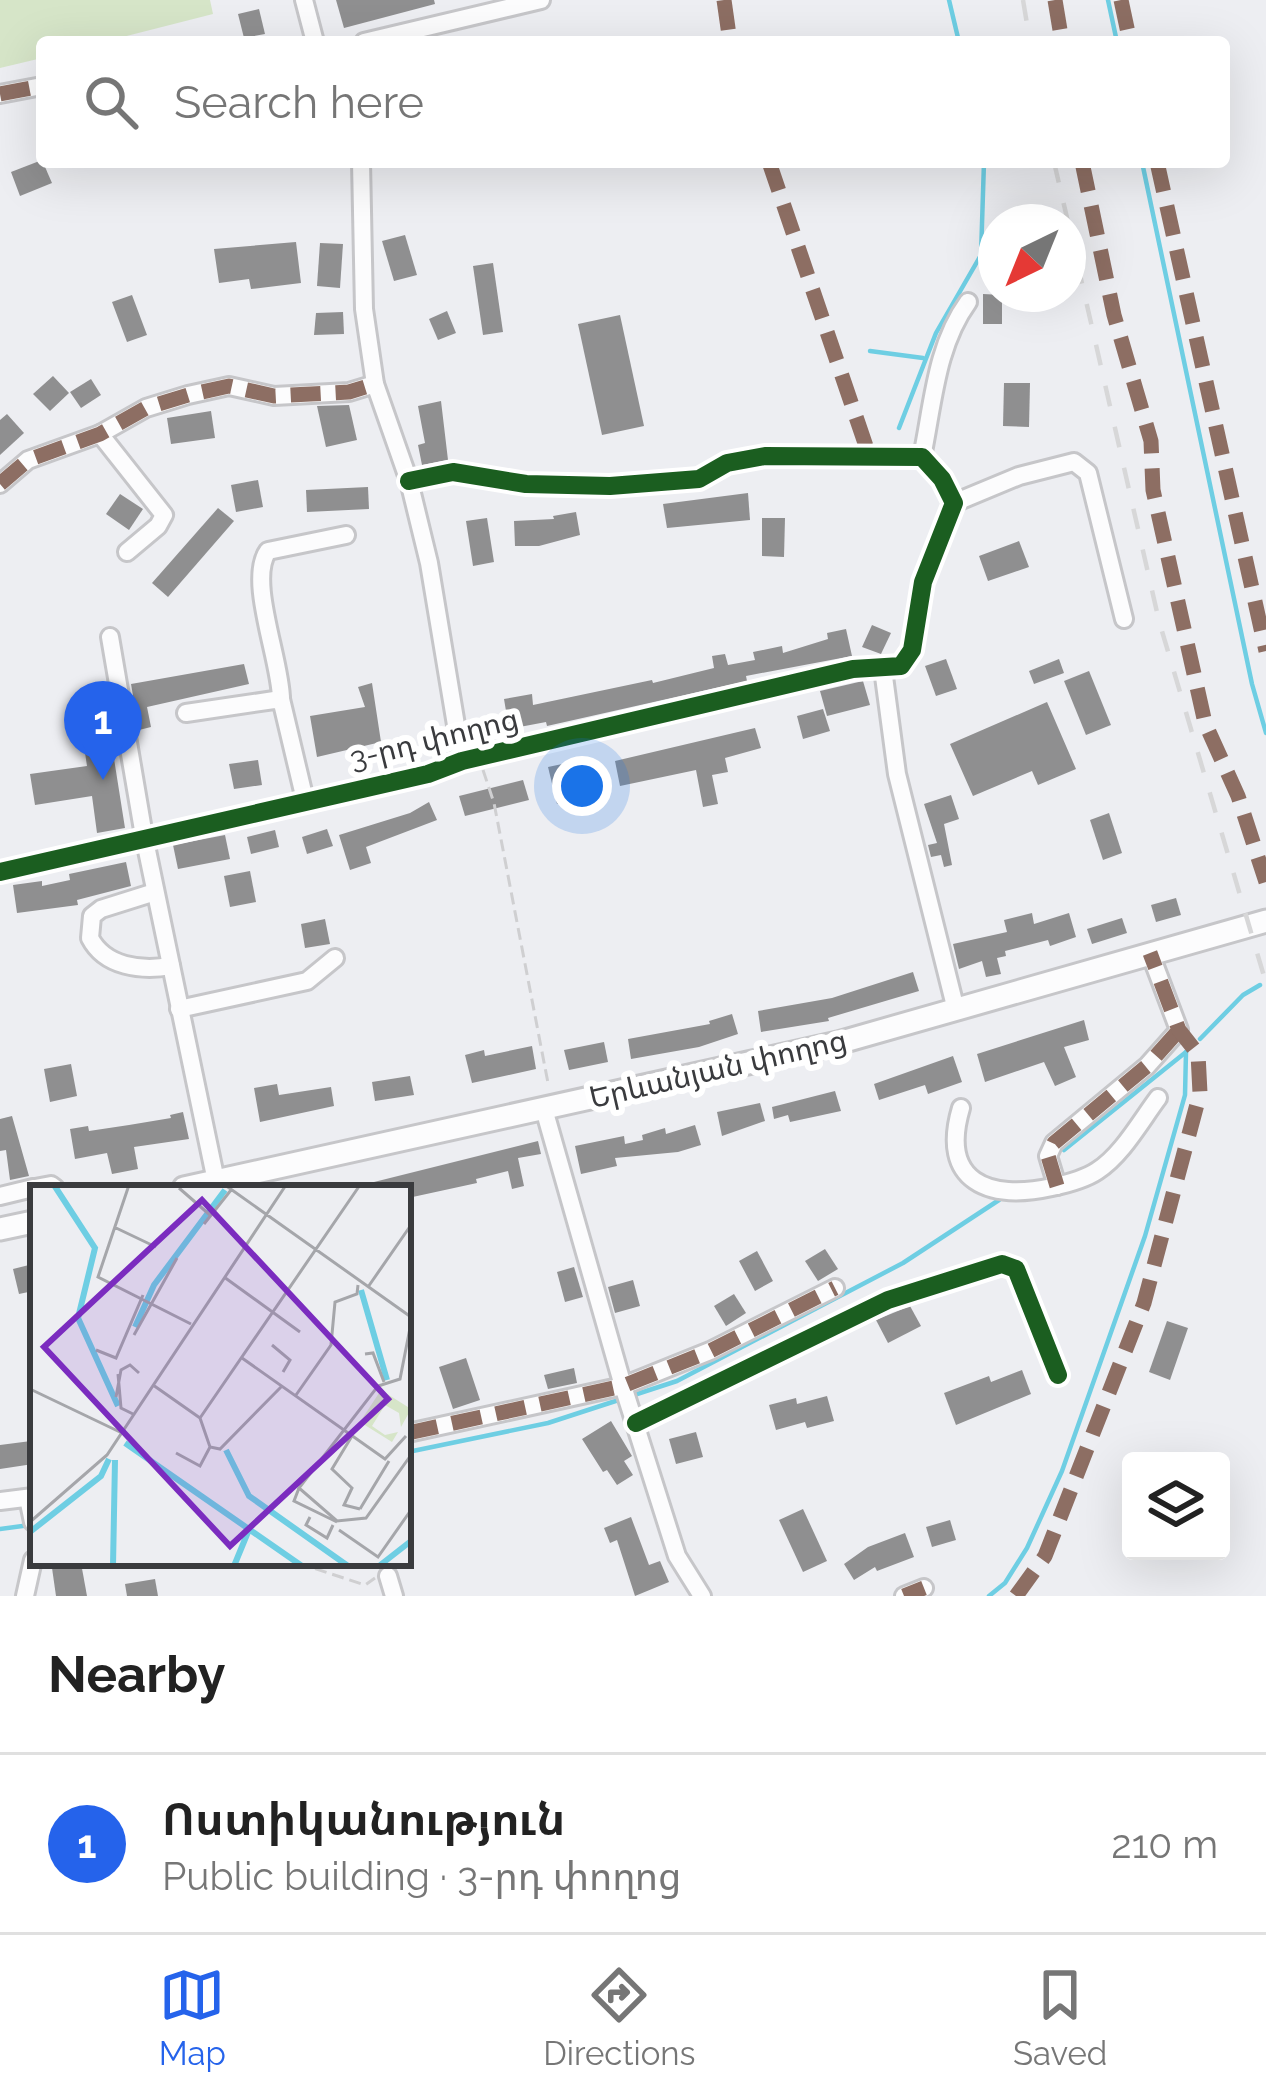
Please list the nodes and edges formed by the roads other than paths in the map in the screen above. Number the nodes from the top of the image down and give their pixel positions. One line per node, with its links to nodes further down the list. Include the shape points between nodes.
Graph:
1 (304, 0): 4 (street)
2 (541, 0): 3 (street)
3 (483, 7): 5 (street)
4 (314, 36)
5 (384, 36)
6 (36, 87): 7 (street)
7 (0, 94)
8 (361, 168): 10 (street, via 364,309)
9 (968, 302): 12 (street, via 944,347)
10 (375, 384): 11 (street, via 274,396 229,386 146,407); 13 (street)
11 (100, 434): 14 (street, via 28,460); 17 (street, via 164,515)
12 (922, 457): 13 (street, via 765,456 699,479 610,486 453,472); 15 (street)
13 (409, 481): 23 (street)
14 (0, 484)
15 (954, 503): 18 (street, via 1074,462 1088,473); 20 (street, via 923,582 912,650 901,665)
16 (346, 536): 21 (street, via 268,551 261,560)
17 (127, 552)
18 (1124, 620)
19 (110, 637): 25 (street)
20 (884, 669): 23 (street, 3-րդ փողոց, via 853,669); 33 (street, via 897,774)
21 (281, 699): 22 (street); 24 (street)
22 (186, 713)
23 (471, 759): 24 (street, 3-րդ փողոց)
24 (305, 800): 25 (street, 3-րդ փողոց)
25 (144, 836): 26 (street, 3-րդ փողոց); 27 (street)
26 (0, 872)
27 (155, 892): 31 (street); 31 (street, via 101,909 90,938 106,959)
28 (1256, 924): 29 (main road, Երևանյան փողոց)
29 (1150, 952): 33 (main road, Երևանյան փողոց); 39 (street, via 1179,1030 1054,1142 1048,1156)
30 (335, 958): 32 (street, via 307,981)
31 (171, 967): 32 (street)
32 (179, 1009): 37 (street)
33 (956, 1010): 36 (main road, Երևանյան փողոց)
34 (1158, 1098): 39 (street, via 1095,1173)
35 (961, 1108): 39 (street, via 954,1130 966,1177 982,1189)
36 (544, 1109): 37 (main road, Երևանյան փողոց); 46 (street)
37 (216, 1181): 38 (main road, Երևանյան փողոց)
38 (198, 1185)
39 (1058, 1186)
40 (30, 1189): 41 (street)
41 (0, 1196)
42 (30, 1223): 43 (main road)
43 (0, 1229)
44 (835, 1288): 46 (street)
45 (1058, 1375): 47 (street, via 1016,1269 1002,1264 888,1300)
46 (625, 1394): 47 (street); 48 (street)
47 (635, 1423): 56 (street, via 676,1556)
48 (411, 1432)
49 (0, 1501): 50 (street)
50 (30, 1508)
51 (32, 1566): 54 (street)
52 (388, 1576): 55 (street)
53 (924, 1588): 57 (street)
54 (26, 1596)
55 (394, 1596)
56 (702, 1596)
57 (904, 1596)

